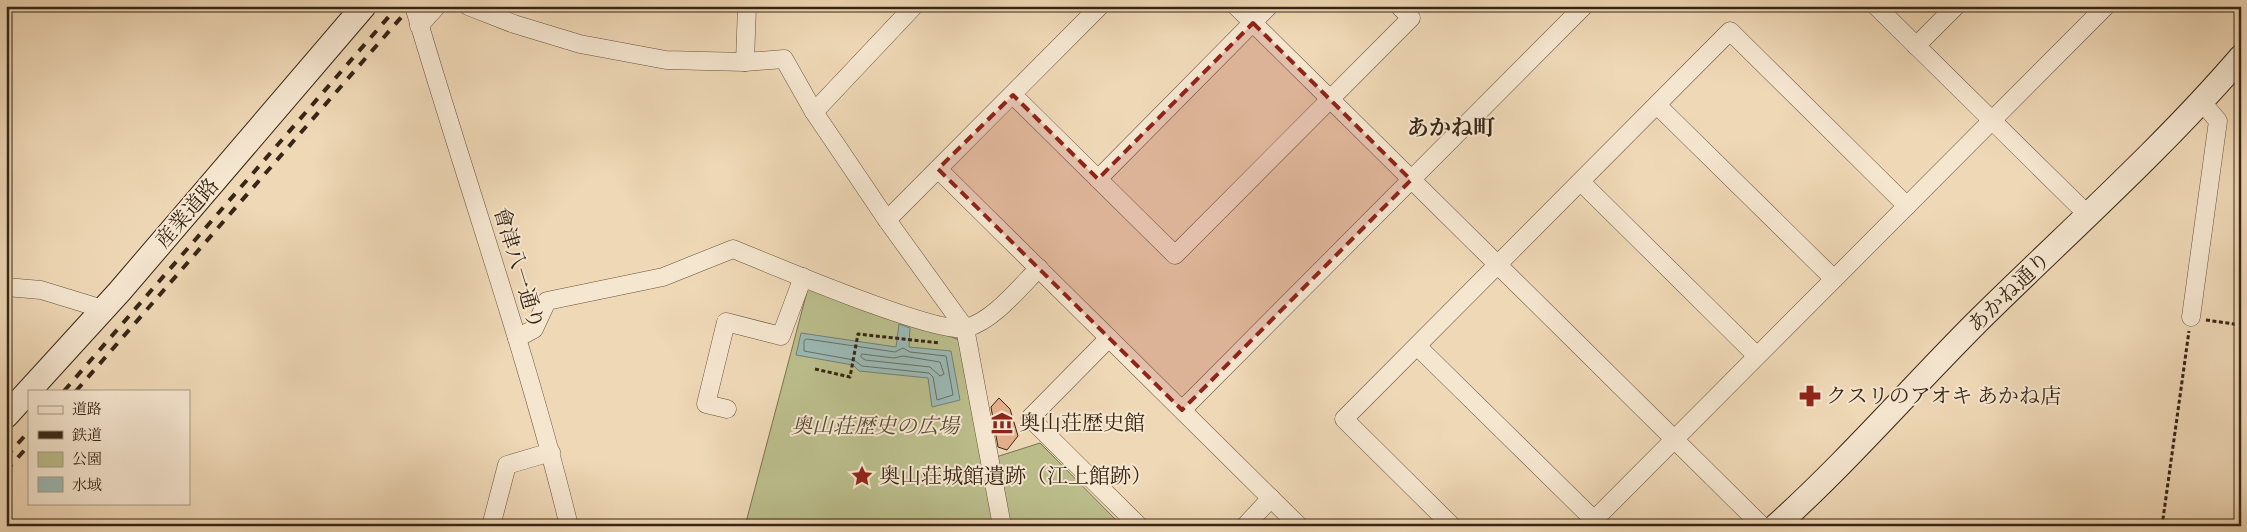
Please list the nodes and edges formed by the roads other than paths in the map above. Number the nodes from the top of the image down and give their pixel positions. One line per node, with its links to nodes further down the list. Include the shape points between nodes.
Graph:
1 (364, 6): 38 (street, 産業道路)
2 (414, 6): 16 (street, 會津八一通り)
3 (436, 6): 16 (street)
4 (468, 6): 19 (street, via 580,44 666,60)
5 (747, 6): 19 (street)
6 (914, 6): 24 (street)
7 (1100, 6): 20 (street)
8 (1236, 6): 15 (street)
9 (1269, 6): 15 (street)
10 (1399, 6): 21 (street, via 1411,18)
11 (1584, 6): 28 (street)
12 (1876, 6): 17 (street)
13 (1956, 6): 17 (street)
14 (2106, 6): 25 (street)
15 (1253, 23): 21 (street); 27 (street)
16 (419, 26): 41 (street, 會津八一通り)
17 (1916, 46): 25 (street)
18 (2241, 57): 22 (street, あかね通り)
19 (745, 62): 24 (street, via 784,59)
20 (1012, 95): 26 (street); 27 (street)
21 (1330, 100): 27 (street, via 1175,255); 28 (street)
22 (2202, 102): 31 (street, あかね通り); 39 (street, via 2218,121)
23 (1657, 105): 29 (street); 30 (street, via 1730,31); 36 (street)
24 (814, 112): 32 (street)
25 (1992, 120): 30 (street); 31 (street)
26 (938, 169): 32 (street); 34 (street)
27 (1098, 179)
28 (1412, 180): 33 (street); 48 (street)
29 (1581, 182): 33 (street); 44 (street)
30 (1907, 206): 36 (street)
31 (2088, 215): 62 (street, あかね通り, via 1977,322)
32 (887, 220): 40 (street)
33 (1498, 265): 43 (street); 50 (street)
34 (1039, 268): 40 (street, via 993,314); 42 (street)
35 (803, 277): 40 (street, via 925,322); 41 (street, via 733,249 664,277 547,301 534,329); 47 (street, via 781,336 726,322 706,404)
36 (1834, 280): 44 (street)
37 (6, 287): 38 (street, via 41,290)
38 (103, 309): 45 (street, 産業道路)
39 (2191, 317)
40 (965, 328): 56 (street)
41 (517, 338): 51 (street, 會津八一通り)
42 (1109, 338): 48 (street); 57 (street, via 1030,418)
43 (1417, 346): 53 (street); 60 (street, via 1344,419)
44 (1757, 356): 50 (street)
45 (30, 390)
46 (28, 392): 49 (street, 産業道路)
47 (727, 409)
48 (1182, 410): 52 (street)
49 (6, 416)
50 (1674, 440): 53 (street); 61 (street)
51 (551, 452): 54 (street, via 508,465); 55 (street, 會津八一通り)
52 (1271, 498): 58 (street); 59 (street)
53 (1591, 523)
54 (491, 526)
55 (569, 526)
56 (1002, 526)
57 (1139, 526)
58 (1245, 526)
59 (1299, 526)
60 (1452, 526)
61 (1762, 526)
62 (1776, 526)

